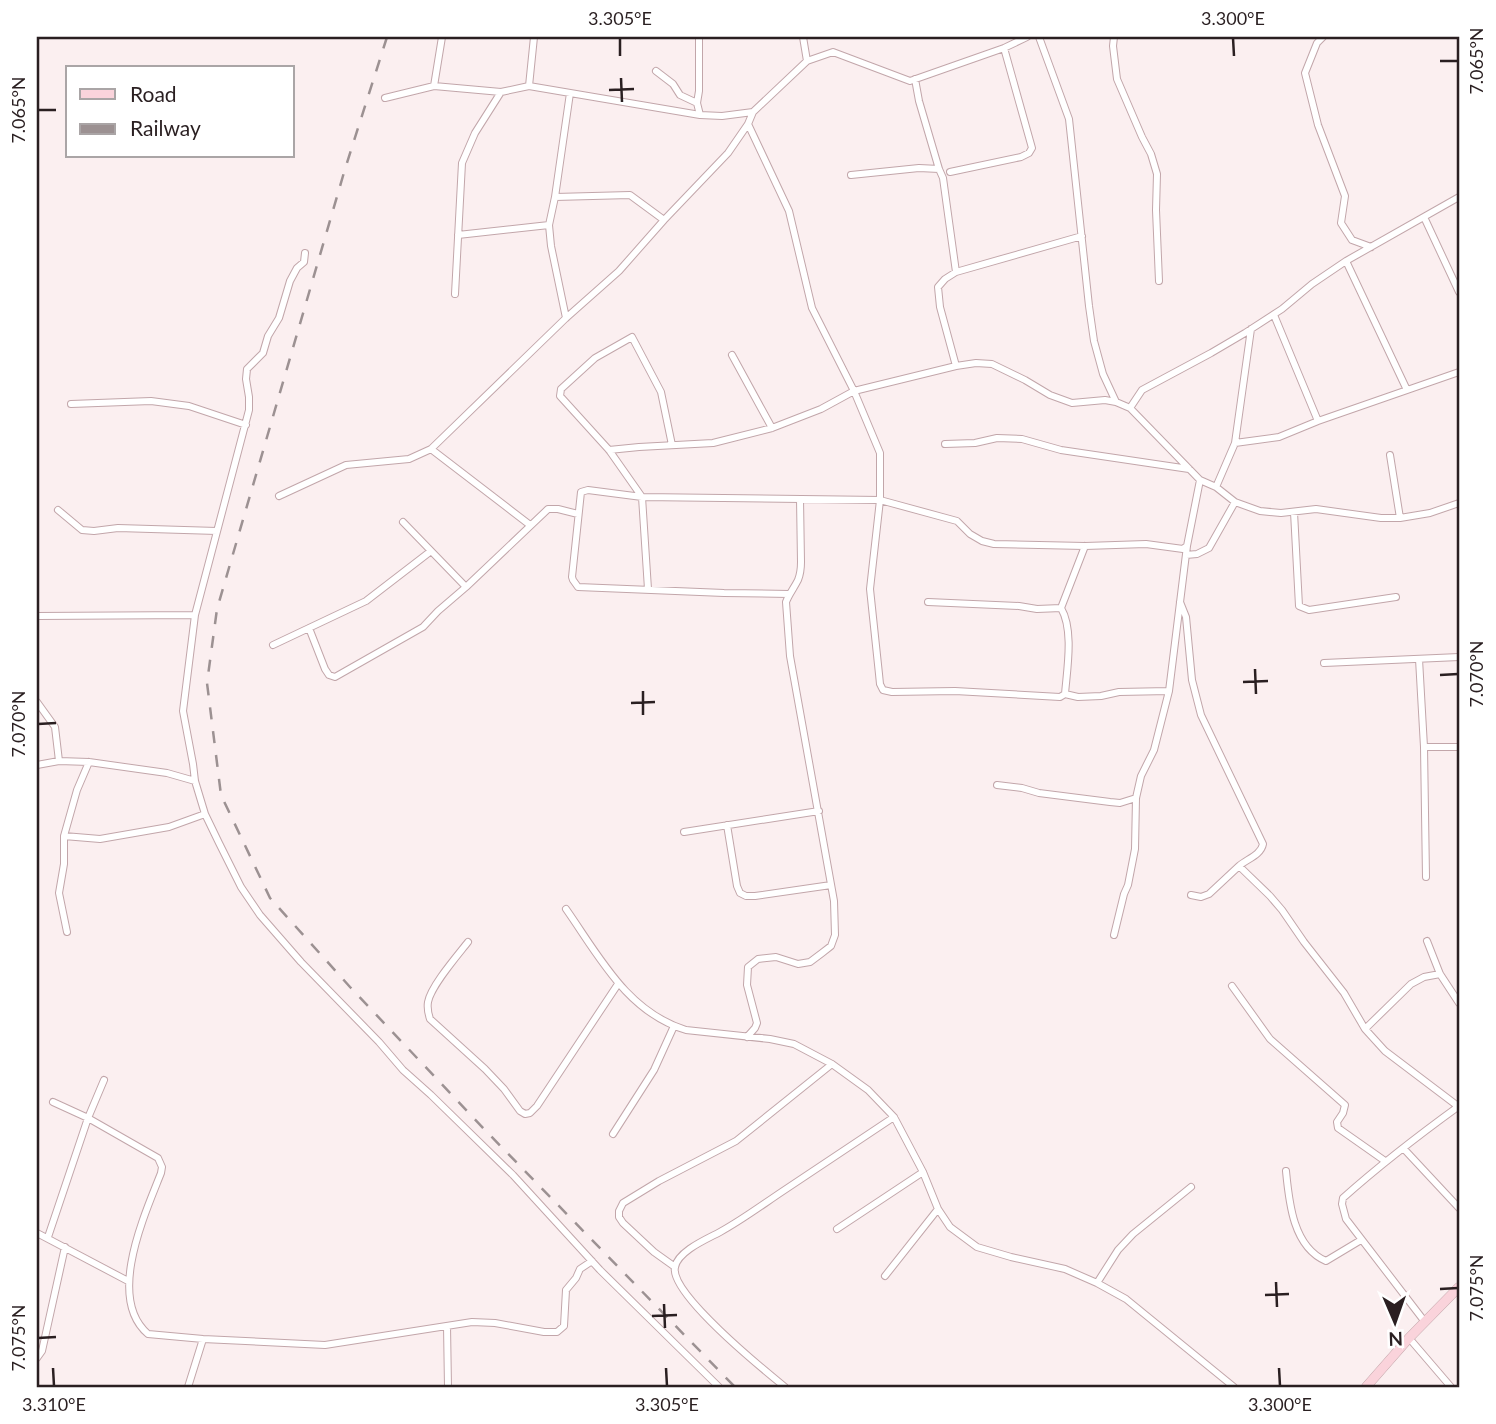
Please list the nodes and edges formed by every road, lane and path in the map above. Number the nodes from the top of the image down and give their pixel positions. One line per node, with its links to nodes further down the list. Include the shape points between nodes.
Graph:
1 (442, 37): 13 (street)
2 (534, 37): 14 (street)
3 (699, 37): 18 (street)
4 (803, 37): 10 (street)
5 (1027, 37): 9 (street)
6 (1039, 37): 31 (street, via 1069,119)
7 (1114, 37): 36 (street, via 1117,79 1157,174)
8 (1323, 37): 32 (street, via 1305,73 1318,125 1345,196 1341,223 1352,240)
9 (1004, 48): 12 (street); 23 (street, via 1032,148 1021,157)
10 (807, 61): 12 (street, via 833,52); 19 (street)
11 (656, 71): 18 (street, via 680,95)
12 (915, 79): 22 (street)
13 (433, 86): 15 (street); 17 (street)
14 (529, 86): 15 (street); 16 (street)
15 (501, 92): 30 (street, via 475,133 463,163)
16 (570, 93): 20 (street); 25 (street)
17 (385, 98)
18 (696, 103): 20 (street)
19 (753, 112): 20 (street); 21 (street)
20 (700, 115)
21 (748, 124): 28 (street, via 728,153); 46 (street, via 789,211 812,308)
22 (939, 169): 24 (street); 35 (street)
23 (950, 172)
24 (851, 175)
25 (555, 197): 28 (street, via 630,195); 29 (street)
26 (1459, 197): 27 (street)
27 (1424, 217): 32 (street); 37 (street)
28 (664, 220): 40 (street, via 619,271)
29 (550, 225): 30 (street); 40 (street)
30 (458, 235): 38 (street)
31 (1082, 236): 35 (street); 47 (street, via 1094,341)
32 (1371, 247): 34 (street)
33 (305, 253): 51 (street, via 263,353 247,369)
34 (1346, 261): 39 (street); 45 (street)
35 (956, 272): 43 (street, via 938,288)
36 (1159, 281)
37 (1459, 292)
38 (455, 294)
39 (1274, 315): 41 (street); 50 (street)
40 (566, 318): 56 (street)
41 (1251, 329): 49 (street, via 1142,390); 53 (street)
42 (732, 355): 52 (street)
43 (956, 366): 46 (street); 47 (street, via 992,364 1072,403)
44 (1459, 372): 45 (street)
45 (1407, 390): 50 (street)
46 (854, 391): 52 (street); 65 (street, via 880,453)
47 (1116, 402): 49 (street)
48 (71, 404): 51 (street, via 151,401)
49 (1130, 408): 59 (street)
50 (1318, 421): 53 (street, via 1279,437)
51 (246, 425): 74 (street)
52 (772, 428): 54 (street, via 713,443)
53 (1235, 443): 61 (street)
54 (672, 444): 57 (street); 57 (street, via 661,392 632,337 595,358 561,389 566,404)
55 (945, 444): 59 (street, via 1022,439 1061,450)
56 (431, 449): 62 (street, via 409,458 346,465); 73 (street)
57 (609, 450): 63 (street)
58 (1390, 455): 71 (street)
59 (1189, 469): 60 (street)
60 (1200, 480): 61 (street); 76 (street)
61 (1216, 487): 66 (street)
62 (279, 496)
63 (642, 497): 64 (street); 70 (street, via 588,490 582,492); 80 (street)
64 (800, 499): 65 (street); 81 (street, via 801,562 798,580)
65 (880, 500): 75 (street, via 957,521 970,534 994,544); 94 (street, via 870,589 883,690 1060,698)
66 (1235, 502): 69 (street, via 1260,511); 78 (street, via 1209,548)
67 (1459, 503): 71 (street)
68 (58, 510): 74 (street, via 82,530)
69 (1294, 512): 71 (street, via 1316,509); 82 (street, via 1298,606 1309,610)
70 (578, 514): 73 (street, via 548,509); 80 (street, via 572,577 578,587)
71 (1400, 518)
72 (403, 522): 77 (street)
73 (530, 525): 79 (street)
74 (217, 531): 86 (street)
75 (1085, 546): 76 (street, via 1146,544 1183,550); 85 (street)
76 (1186, 546): 78 (street)
77 (431, 551): 79 (street); 88 (street, via 366,601)
78 (1185, 555): 83 (street)
79 (466, 587): 88 (street, via 424,627 335,677 329,675)
80 (648, 589): 81 (street)
81 (789, 594): 104 (street, via 790,656)
82 (1396, 597)
83 (1180, 602): 93 (street); 109 (street, via 1201,715 1264,844)
84 (928, 603): 85 (street)
85 (1061, 608): 94 (street, via 1069,649)
86 (195, 615): 87 (street); 101 (street, via 183,711)
87 (37, 616)
88 (309, 628): 89 (street)
89 (273, 645)
90 (1459, 657): 91 (street)
91 (1419, 659): 92 (street); 96 (street)
92 (1324, 663)
93 (1169, 691): 94 (street, via 1078,698); 103 (street)
94 (1065, 694)
95 (37, 702): 98 (street, via 55,727)
96 (1424, 747): 97 (street); 110 (street)
97 (1459, 747)
98 (59, 761): 99 (street); 100 (street)
99 (89, 762): 101 (street); 108 (street)
100 (37, 765)
101 (195, 781): 105 (street)
102 (997, 785): 103 (street, via 1120,803)
103 (1136, 798): 115 (street, via 1135,849)
104 (819, 811): 106 (street); 111 (street)
105 (205, 814): 108 (street, via 169,827 100,839); 144 (street, via 260,915 402,1070 513,1175)
106 (727, 825): 107 (street); 111 (street, via 740,893 754,896)
107 (684, 832)
108 (64, 835): 114 (street, via 59,893)
109 (1239, 866): 112 (street, via 1209,894); 123 (street, via 1282,910 1344,993)
110 (1426, 877)
111 (831, 885): 124 (street, via 835,935 831,946 810,962 798,964 776,957 758,959 748,967 747,985 757,1023)
112 (1191, 895)
113 (566, 909): 119 (street)
114 (67, 932)
115 (1114, 935)
116 (1427, 941): 118 (street)
117 (468, 942): 119 (street, via 432,991 427,1011 525,1114 537,1106)
118 (1440, 974): 121 (street); 123 (street, via 1411,985)
119 (618, 984): 122 (street, via 650,1013)
120 (1232, 986): 133 (street, via 1270,1038 1345,1105 1338,1128)
121 (1459, 1003)
122 (674, 1026): 124 (street); 131 (street, via 654,1070)
123 (1364, 1029): 128 (street)
124 (747, 1037): 125 (street, via 794,1044)
125 (832, 1064): 129 (street, via 868,1090); 145 (street, via 736,1141 623,1202 619,1217)
126 (104, 1080): 130 (street)
127 (53, 1102): 130 (street)
128 (1458, 1110): 132 (street)
129 (894, 1117): 135 (street); 145 (street, via 691,1248)
130 (88, 1118): 141 (street); 147 (street, via 162,1163 134,1244)
131 (614, 1134)
132 (1404, 1149): 133 (street); 137 (street)
133 (1385, 1161): 142 (street, via 1343,1198 1346,1219)
134 (1286, 1171): 142 (street, via 1291,1212 1313,1252 1326,1261)
135 (923, 1172): 138 (street); 139 (street)
136 (1191, 1187): 148 (street, via 1125,1242)
137 (1459, 1208)
138 (938, 1209): 146 (street); 148 (street, via 950,1227 977,1247 1065,1269)
139 (836, 1229)
140 (37, 1233): 141 (street)
141 (48, 1237): 143 (street)
142 (1361, 1240): 150 (street)
143 (65, 1247): 147 (street); 154 (street)
144 (592, 1261): 151 (street, via 580,1269 566,1290 564,1326 557,1332 495,1323); 157 (street)
145 (675, 1267): 158 (street, via 679,1283 701,1311)
146 (886, 1276)
147 (128, 1281): 153 (street, via 133,1312 148,1334)
148 (1097, 1283): 159 (street, via 1126,1299)
149 (1459, 1287): 150 (main road)
150 (1425, 1322): 152 (main road)
151 (447, 1326): 153 (street, via 325,1345); 156 (street)
152 (1409, 1338): 160 (main road); 161 (street)
153 (203, 1339): 155 (street)
154 (37, 1358)
155 (188, 1387)
156 (447, 1387)
157 (719, 1387)
158 (785, 1387)
159 (1234, 1387)
160 (1366, 1387)
161 (1451, 1387)

